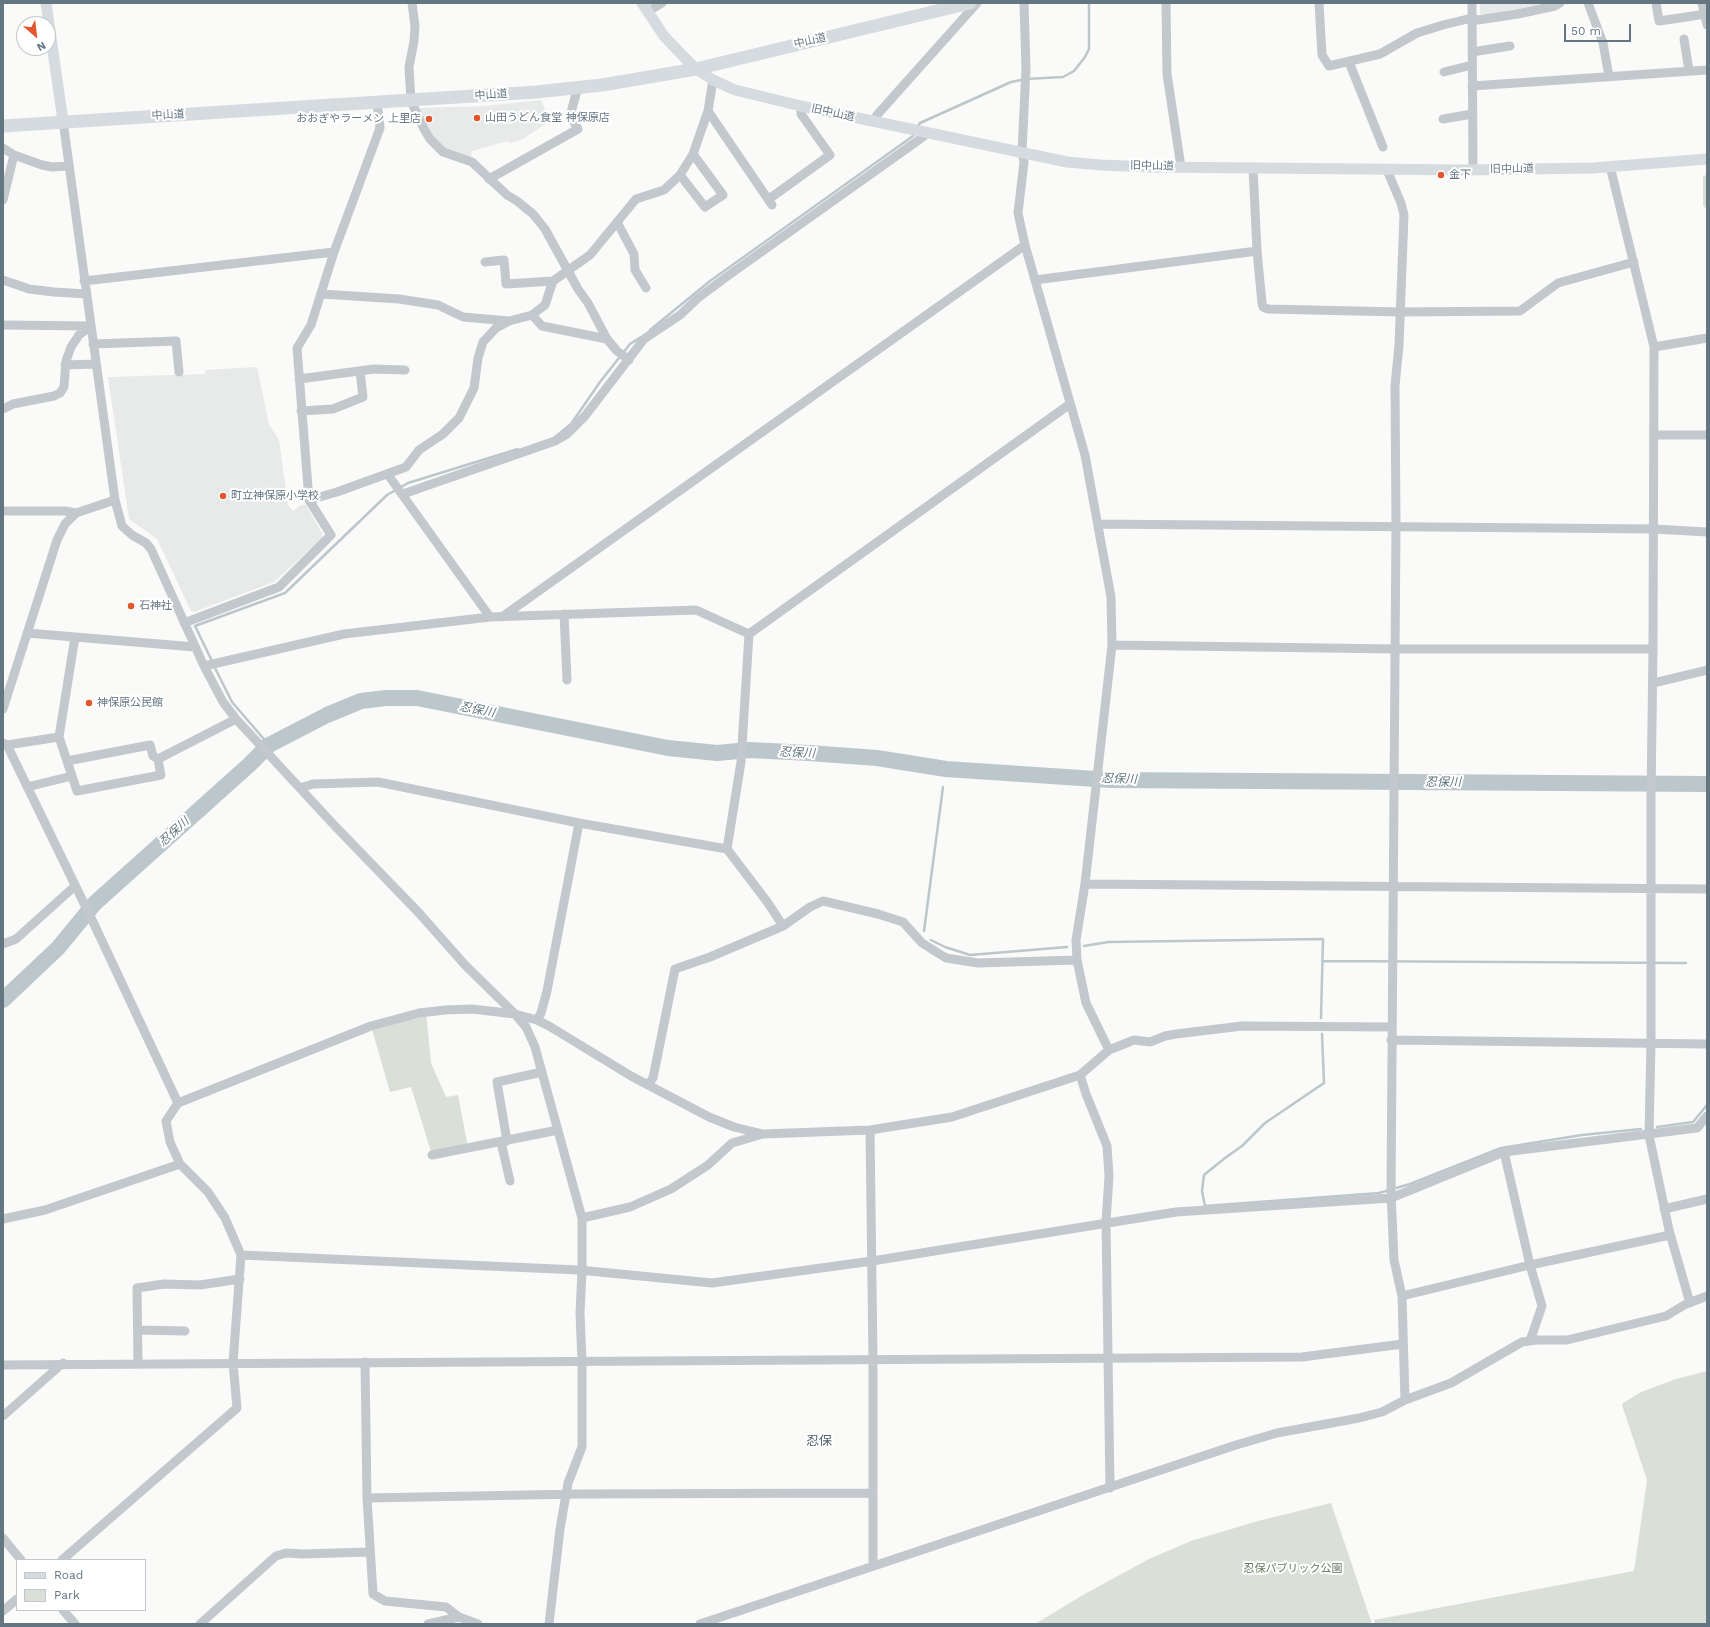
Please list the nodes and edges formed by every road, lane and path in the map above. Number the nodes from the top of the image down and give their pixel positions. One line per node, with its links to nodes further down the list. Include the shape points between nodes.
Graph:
1 (46, 3): 38 (main road)
2 (412, 3): 31 (street, via 415,26 409,67)
3 (662, 3): 14 (street)
4 (970, 3): 23 (highway, 中山道)
5 (977, 3): 37 (street)
6 (1024, 3): 43 (street, via 1026,68)
7 (1166, 3): 49 (street, via 1166,74)
8 (1319, 3): 21 (street, via 1322,55 1329,66)
9 (1472, 3): 16 (street)
10 (1560, 3): 16 (street, via 1518,14 1478,20)
11 (1588, 3): 27 (street, via 1603,43)
12 (1656, 3): 15 (street, via 1660,21)
13 (1702, 3): 15 (street)
14 (644, 7): 23 (main road, 旧中山道, via 674,48)
15 (1706, 14): 17 (street)
16 (1472, 18): 20 (street); 21 (street, via 1417,33 1380,54)
17 (1707, 25)
18 (1684, 39): 25 (street)
19 (1510, 46): 20 (street)
20 (1472, 52): 22 (street)
21 (1349, 62): 41 (street)
22 (1472, 65): 26 (street); 29 (street)
23 (696, 69): 28 (main road, 旧中山道); 30 (highway, 中山道)
24 (1707, 70): 25 (street)
25 (1688, 71): 27 (street)
26 (1444, 72)
27 (1609, 77): 29 (street)
28 (713, 80): 33 (main road, 旧中山道, via 736,90); 34 (street)
29 (1472, 86): 35 (street)
30 (578, 87): 31 (highway, 中山道); 54 (street, via 570,116 578,129)
31 (411, 100): 32 (highway, 中山道); 54 (street, via 430,139 443,152 472,162)
32 (377, 102): 38 (highway, 中山道); 58 (street, via 380,128)
33 (802, 106): 34 (street, via 801,114 830,155 770,202); 37 (main road, 旧中山道)
34 (708, 111): 45 (street)
35 (1472, 114): 36 (street); 52 (street)
36 (1444, 119)
37 (874, 121): 40 (main road, 旧中山道)
38 (63, 122): 39 (highway, 中山道); 47 (street)
39 (3, 126)
40 (919, 131): 43 (main road, 旧中山道); 79 (street, via 924,136 644,339)
41 (1383, 147)
42 (3, 148): 44 (street)
43 (1022, 152): 49 (main road, 旧中山道, via 1082,164); 57 (street, via 1024,162 1018,213)
44 (14, 154): 47 (street, via 47,166); 55 (street)
45 (693, 154): 53 (street); 53 (street, via 723,195 705,207)
46 (1707, 159): 48 (main road, 旧中山道)
47 (69, 166): 64 (street)
48 (1610, 166): 52 (main road, 旧中山道); 61 (street)
49 (1180, 167): 50 (main road, 旧中山道)
50 (1253, 168): 51 (main road, 旧中山道); 59 (street)
51 (1387, 170): 52 (main road, 旧中山道); 70 (street, via 1404,214)
52 (1473, 170)
53 (680, 175): 56 (street, via 664,190 636,199)
54 (488, 179): 62 (street, via 533,214 545,229)
55 (3, 200)
56 (617, 222): 62 (street, via 590,255); 67 (street, via 634,254 635,270)
57 (1025, 245): 63 (street); 103 (street)
58 (334, 252): 64 (street); 69 (street)
59 (1257, 252): 63 (street); 70 (street, via 1263,307)
60 (485, 262): 65 (street, via 504,260 506,284)
61 (1634, 262): 70 (street, via 1558,283 1520,311); 78 (street)
62 (568, 270): 65 (street); 76 (street)
63 (1035, 280): 86 (street)
64 (84, 281): 68 (street)
65 (553, 281): 71 (street, via 545,305)
66 (4, 283): 68 (street, via 54,292)
67 (646, 288)
68 (86, 294): 74 (street)
69 (322, 294): 72 (street, via 399,298 438,306 463,317); 85 (street, via 311,325 297,348)
70 (1400, 312): 98 (street, via 1395,386)
71 (532, 315): 72 (street); 76 (street, via 542,326)
72 (509, 321): 91 (street, via 496,328 483,342 474,388 459,418 443,434 419,450 406,467)
73 (3, 325): 74 (street)
74 (91, 326): 77 (street); 81 (street, via 79,335 71,347)
75 (1707, 338): 78 (street)
76 (607, 339): 79 (street)
77 (93, 344): 80 (street); 84 (street, via 176,341)
78 (1654, 347): 89 (street)
79 (629, 360): 92 (street, via 567,434 555,441)
80 (96, 364): 81 (street); 93 (street)
81 (65, 365): 87 (street, via 64,387 60,393 13,404)
82 (405, 370): 83 (street)
83 (360, 371): 85 (street); 88 (street, via 363,397 333,409)
84 (179, 372)
85 (299, 379): 88 (street)
86 (1070, 404): 97 (street, via 1085,455); 106 (street)
87 (3, 409)
88 (301, 411): 94 (street)
89 (1654, 435): 90 (street); 99 (street)
90 (1707, 435)
91 (389, 474): 92 (street); 94 (street)
92 (402, 494): 102 (street)
93 (115, 500): 96 (street); 104 (street, via 122,526 151,549)
94 (309, 500): 104 (street, via 331,535 280,587)
95 (3, 511): 96 (street)
96 (76, 513): 105 (street, via 65,524 57,540)
97 (1098, 524): 98 (street); 108 (street, via 1110,596)
98 (1396, 526): 99 (street); 110 (street)
99 (1654, 529): 100 (street); 111 (street)
100 (1707, 532)
101 (564, 614): 103 (street); 106 (street, via 696,610); 114 (street)
102 (490, 617): 103 (street); 112 (street, via 344,634)
103 (502, 617)
104 (184, 623): 109 (street)
105 (27, 632): 107 (street); 116 (street)
106 (749, 634): 126 (street, via 743,744)
107 (75, 637): 109 (street); 118 (street)
108 (1112, 645): 110 (street); 127 (street)
109 (195, 647): 112 (street)
110 (1395, 649): 111 (street); 129 (street)
111 (1653, 649): 115 (street)
112 (204, 666): 117 (street, via 223,702)
113 (1707, 670): 115 (street)
114 (567, 680)
115 (1653, 683): 130 (street)
116 (3, 709)
117 (236, 719): 120 (street); 124 (street)
118 (59, 738): 119 (street); 121 (street)
119 (5, 744): 123 (street)
120 (158, 759): 121 (street, via 153,756 150,745); 122 (street, via 161,775 154,777 77,791)
121 (67, 761): 122 (street)
122 (72, 776): 123 (street)
123 (28, 787): 128 (street)
124 (300, 788): 125 (street, via 313,784 378,782); 135 (street)
125 (579, 823): 126 (street); 136 (street, via 547,991)
126 (728, 849): 132 (street)
127 (1085, 884): 129 (street); 134 (street, via 1076,940)
128 (75, 886): 133 (street, via 16,939); 145 (street)
129 (1393, 886): 130 (street); 137 (street)
130 (1651, 888): 131 (street); 139 (street)
131 (1707, 889)
132 (783, 926): 134 (street, via 822,901 903,922 922,943 946,958 978,963); 144 (street, via 675,969 653,1078)
133 (3, 944)
134 (1077, 960): 141 (street, via 1086,1003)
135 (515, 1014): 136 (street); 142 (street, via 529,1033); 145 (street, via 445,1010 388,1021 331,1041)
136 (537, 1020): 144 (street)
137 (1392, 1027): 138 (street); 141 (street, via 1242,1026 1164,1036 1150,1042 1134,1040)
138 (1392, 1040): 139 (street); 156 (street)
139 (1651, 1043): 140 (street); 150 (street)
140 (1707, 1044)
141 (1109, 1050): 143 (street)
142 (542, 1072): 147 (street); 151 (street, via 496,1082)
143 (1080, 1075): 148 (street, via 952,1117); 161 (street, via 1107,1146 1109,1176)
144 (648, 1085): 149 (street, via 709,1117 734,1127)
145 (178, 1103): 154 (street, via 166,1121 170,1142)
146 (1707, 1116): 150 (street, via 1697,1128)
147 (558, 1130): 151 (street); 159 (street)
148 (870, 1130): 149 (street); 164 (street)
149 (763, 1134): 159 (street, via 732,1143 708,1165 671,1189 630,1207)
150 (1649, 1135): 152 (street); 158 (street)
151 (504, 1141): 153 (street); 155 (street)
152 (1504, 1152): 156 (street); 165 (street)
153 (432, 1155)
154 (180, 1164): 160 (street, via 45,1210); 163 (street, via 208,1192 225,1218)
155 (510, 1181)
156 (1391, 1198): 161 (street, via 1176,1212); 168 (street, via 1394,1260)
157 (1707, 1199): 158 (street)
158 (1664, 1209): 162 (street)
159 (582, 1218): 166 (street)
160 (3, 1219)
161 (1106, 1222): 164 (street); 175 (street)
162 (1670, 1235): 165 (street); 170 (street)
163 (241, 1254): 166 (street); 167 (street)
164 (872, 1261): 166 (street, via 712,1283); 176 (street)
165 (1530, 1265): 168 (street); 173 (street, via 1542,1306)
166 (582, 1271): 177 (street)
167 (240, 1279): 171 (street, via 200,1285 164,1284 137,1288); 181 (street)
168 (1402, 1296): 174 (street)
169 (1707, 1296): 170 (street)
170 (1690, 1303): 173 (street, via 1666,1316 1567,1340)
171 (138, 1330): 172 (street); 180 (street)
172 (185, 1331)
173 (1530, 1341): 183 (street, via 1522,1342 1451,1383)
174 (1403, 1344): 175 (street, via 1302,1357); 183 (street)
175 (1108, 1357): 176 (street); 185 (street)
176 (874, 1359): 177 (street); 186 (street)
177 (582, 1361): 178 (street); 187 (street, via 582,1447)
178 (365, 1362): 181 (street); 188 (street)
179 (63, 1363): 180 (street); 182 (street); 184 (street)
180 (138, 1363): 181 (street)
181 (233, 1363): 192 (street, via 237,1408)
182 (3, 1365)
183 (1405, 1400): 185 (street, via 1382,1412 1359,1418 1276,1433)
184 (3, 1416)
185 (1110, 1488): 193 (street)
186 (872, 1493): 187 (street); 193 (street)
187 (566, 1495): 188 (street); 202 (street)
188 (367, 1498): 190 (street)
189 (3, 1538): 191 (street)
190 (369, 1552): 197 (street, via 373,1594 384,1601 446,1607); 199 (street, via 286,1553 276,1556)
191 (20, 1559)
192 (63, 1559)
193 (873, 1566): 203 (street)
194 (16, 1600): 195 (street)
195 (3, 1611)
196 (64, 1611): 198 (street)
197 (459, 1617): 200 (street); 201 (street)
198 (75, 1624)
199 (200, 1624)
200 (428, 1624)
201 (478, 1624)
202 (549, 1624)
203 (700, 1624)

